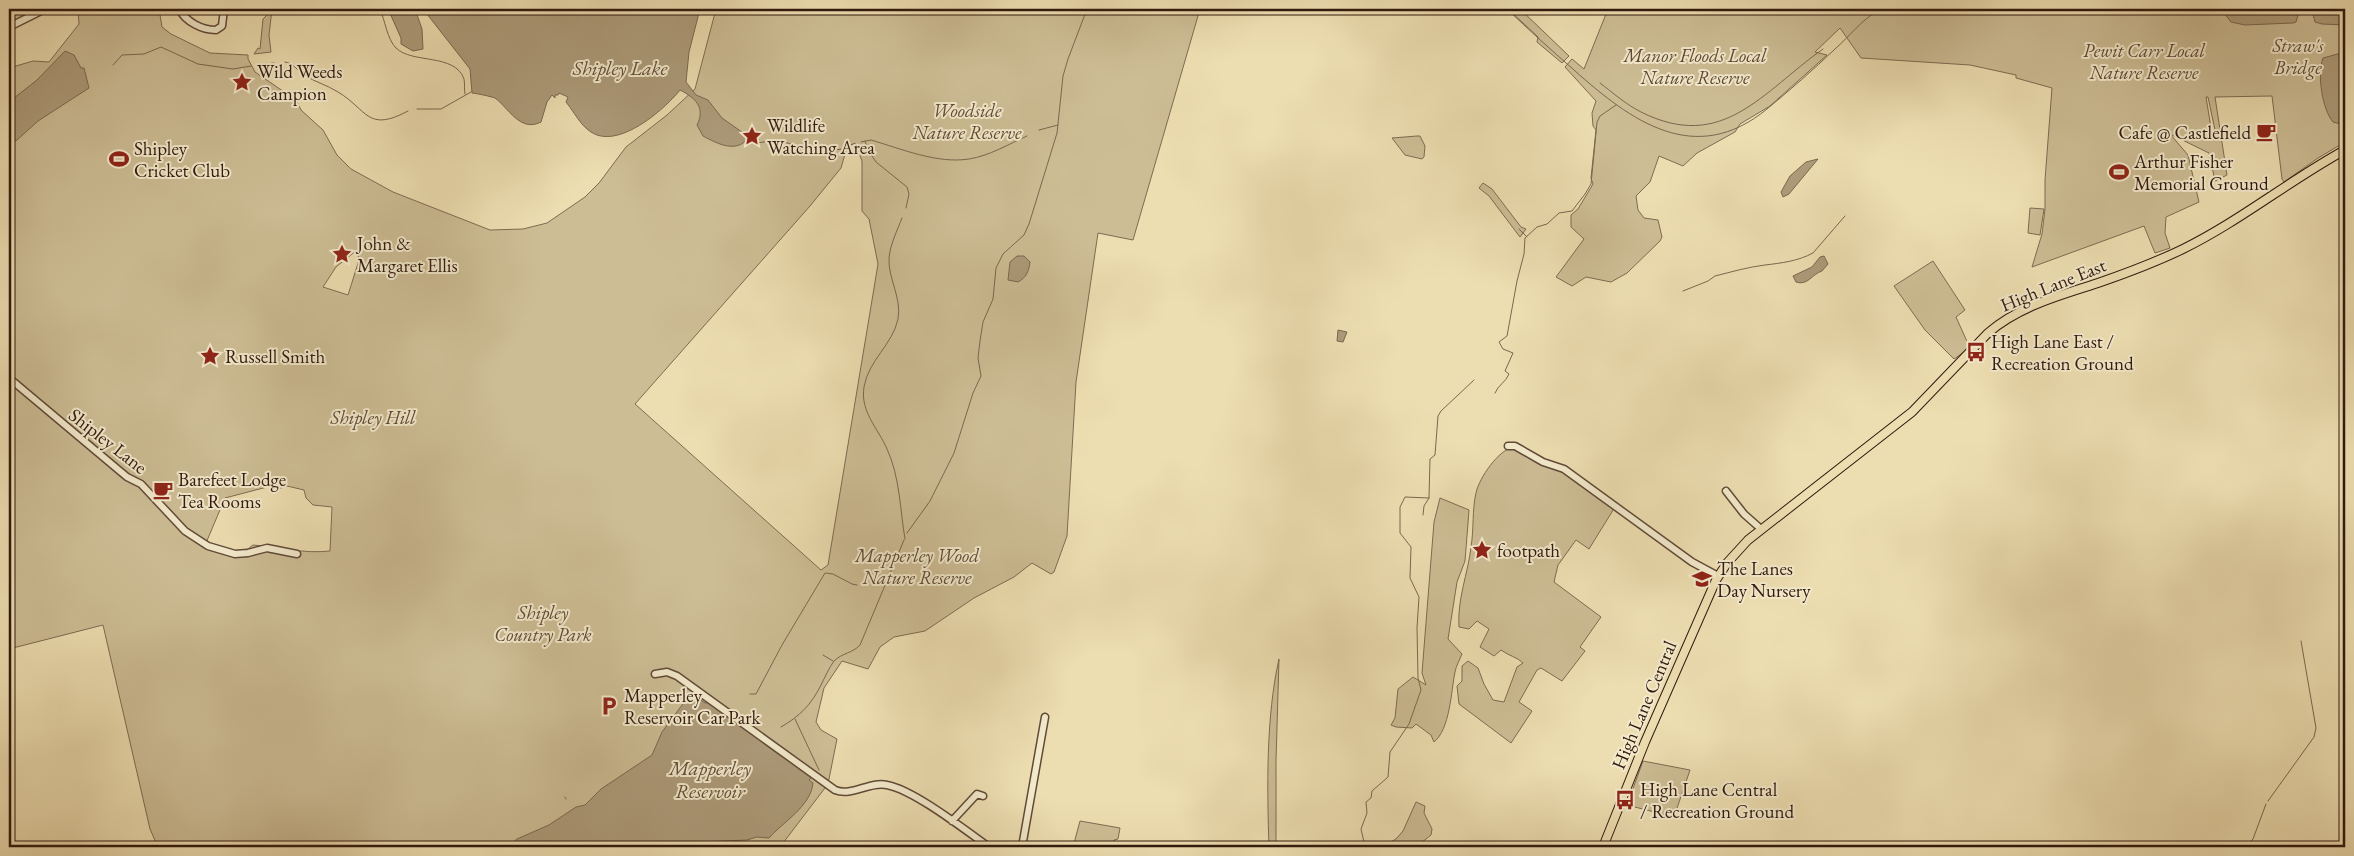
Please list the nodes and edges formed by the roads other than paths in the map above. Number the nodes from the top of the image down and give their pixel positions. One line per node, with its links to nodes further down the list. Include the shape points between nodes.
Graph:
1 (45, 9): 4 (street)
2 (179, 9): 3 (street, via 187,20 214,30 221,28)
3 (224, 9)
4 (9, 27)
5 (2345, 150): 9 (main road, High Lane East, via 2183,249 2039,303 2003,321 1910,413)
6 (9, 378): 10 (street, Shipley Lane, via 127,477 141,484 190,536 235,554 267,548)
7 (1508, 446): 11 (street, via 1564,469 1692,562)
8 (1726, 491): 9 (street, via 1744,514)
9 (1762, 529): 11 (main road, High Lane East, via 1734,554)
10 (297, 554)
11 (1718, 576): 18 (main road, High Lane Central)
12 (655, 674): 15 (street, via 667,672 677,676 835,790 848,792 875,784 886,785 907,793)
13 (1045, 717): 17 (street)
14 (983, 796): 15 (street, via 977,794)
15 (952, 821): 16 (street)
16 (989, 847)
17 (1022, 847)
18 (1603, 847)

